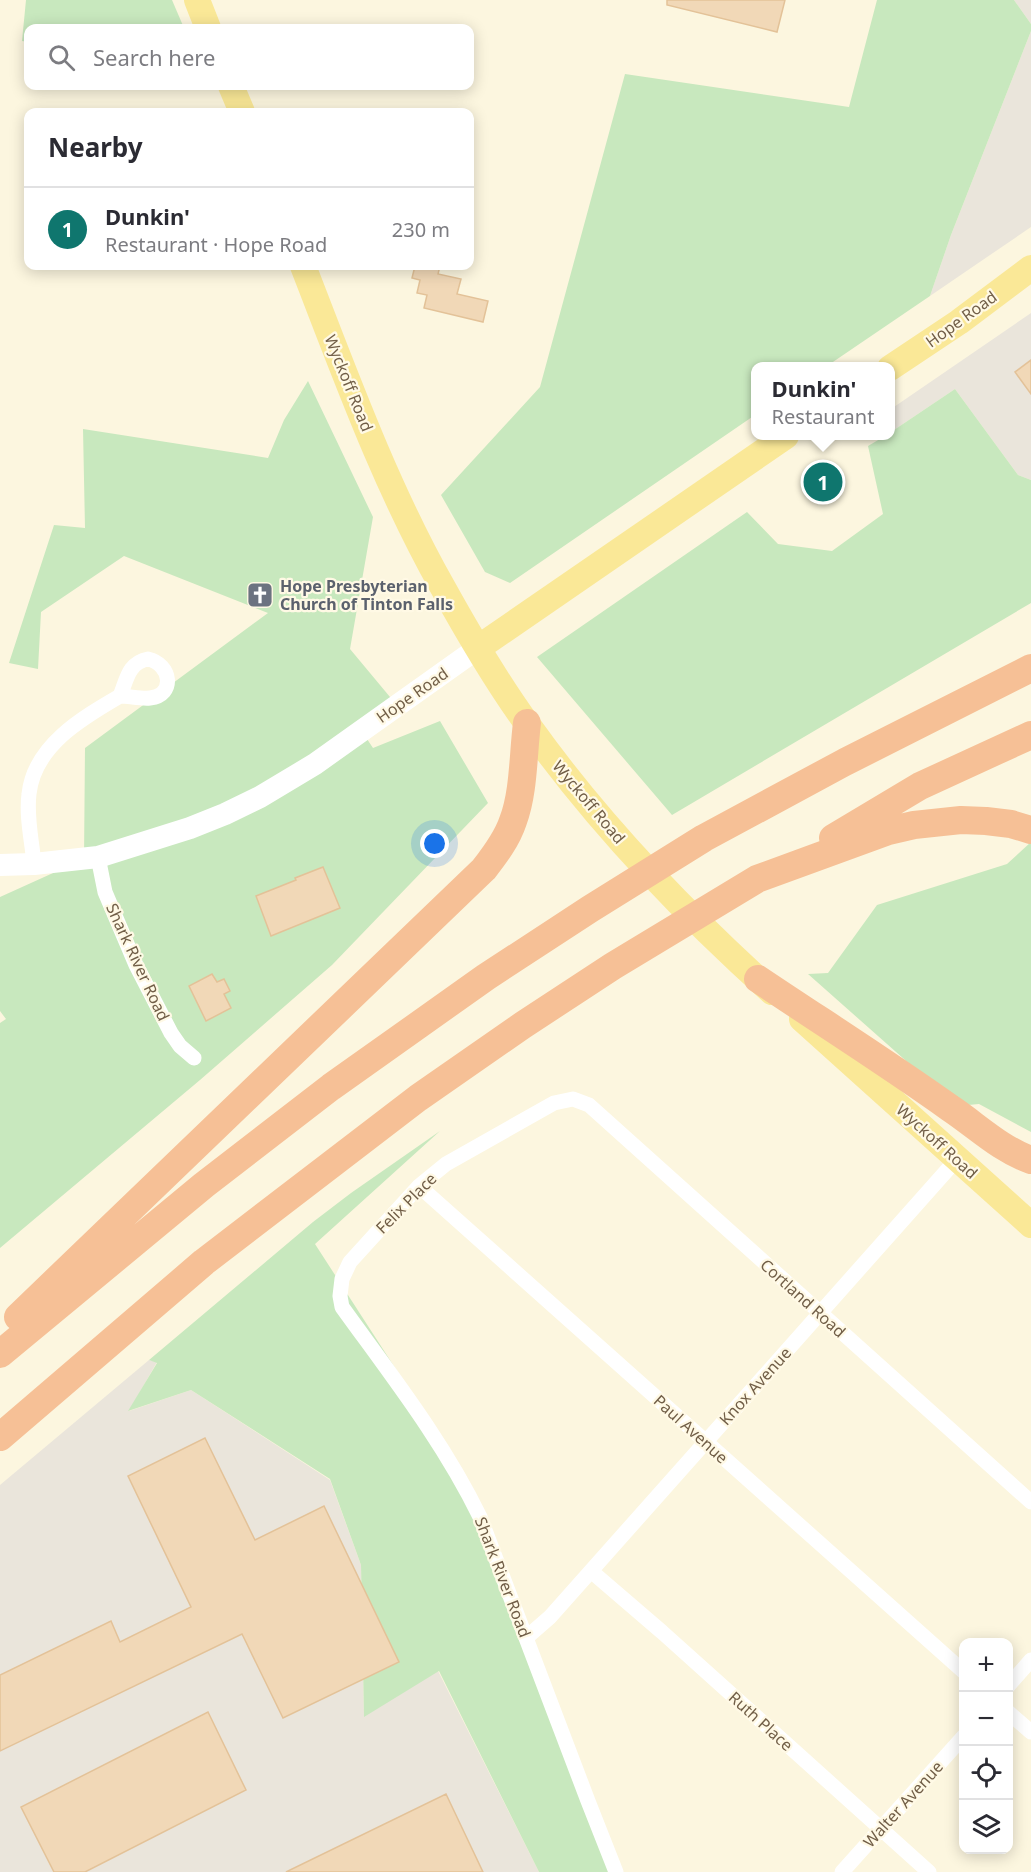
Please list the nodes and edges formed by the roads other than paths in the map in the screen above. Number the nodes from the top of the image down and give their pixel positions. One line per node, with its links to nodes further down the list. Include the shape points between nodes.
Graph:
1 (197, 0): 2 (main road)
2 (206, 24)
3 (233, 90): 4 (main road)
4 (240, 108)
5 (1031, 268): 7 (main road, Hope Road)
6 (305, 270): 9 (main road, Wyckoff Road, via 393,488 441,585)
7 (895, 365)
8 (779, 440): 9 (main road, Hope Road)
9 (478, 648): 12 (main road, Wyckoff Road); 15 (street, Hope Road, via 315,764 260,797 190,828)
10 (1031, 668): 29 (highway, via 704,838 590,909 437,1011 331,1088 204,1185)
11 (120, 696): 16 (street, via 57,740 40,761 29,794)
12 (526, 723): 19 (main road, Wyckoff Road, via 565,775 667,892); 28 (highway, via 514,821 484,869)
13 (1031, 735): 18 (highway, via 920,786)
14 (1031, 830): 18 (highway, via 986,821 914,825)
15 (98, 857): 16 (street, Hope Road); 20 (street, Shark River Road, via 105,892 136,965 171,1033)
16 (34, 864): 17 (street, Hope Road)
17 (0, 865)
18 (769, 874): 30 (highway, via 640,950 418,1098 204,1262)
19 (758, 979): 22 (main road, Wyckoff Road); 23 (highway, via 1001,1146)
20 (194, 1058)
21 (573, 1099): 24 (street, Felix Place, via 544,1108 446,1164); 27 (street, Cortland Road, via 589,1105)
22 (957, 1159): 25 (main road, Wyckoff Road); 27 (street, Knox Avenue)
23 (1031, 1160)
24 (419, 1186): 26 (street, Felix Place, via 350,1262 342,1279); 31 (street, Paul Avenue)
25 (1031, 1225)
26 (342, 1307): 34 (street, Shark River Road, via 464,1484)
27 (820, 1313): 31 (street, Knox Avenue); 32 (street, Cortland Road)
28 (0, 1334)
29 (0, 1354)
30 (0, 1437)
31 (705, 1442): 33 (street, Knox Avenue); 36 (street, Paul Avenue)
32 (1031, 1502)
33 (591, 1571): 34 (street, Knox Avenue); 41 (street, Ruth Place)
34 (527, 1637): 42 (street, Shark River Road)
35 (1031, 1660): 37 (street)
36 (959, 1668)
37 (1013, 1680)
38 (1013, 1716): 39 (street)
39 (1031, 1732)
40 (959, 1740): 41 (street, Walter Avenue)
41 (881, 1828): 43 (street, Walter Avenue); 44 (street, Ruth Place)
42 (616, 1872)
43 (842, 1872)
44 (930, 1872)

